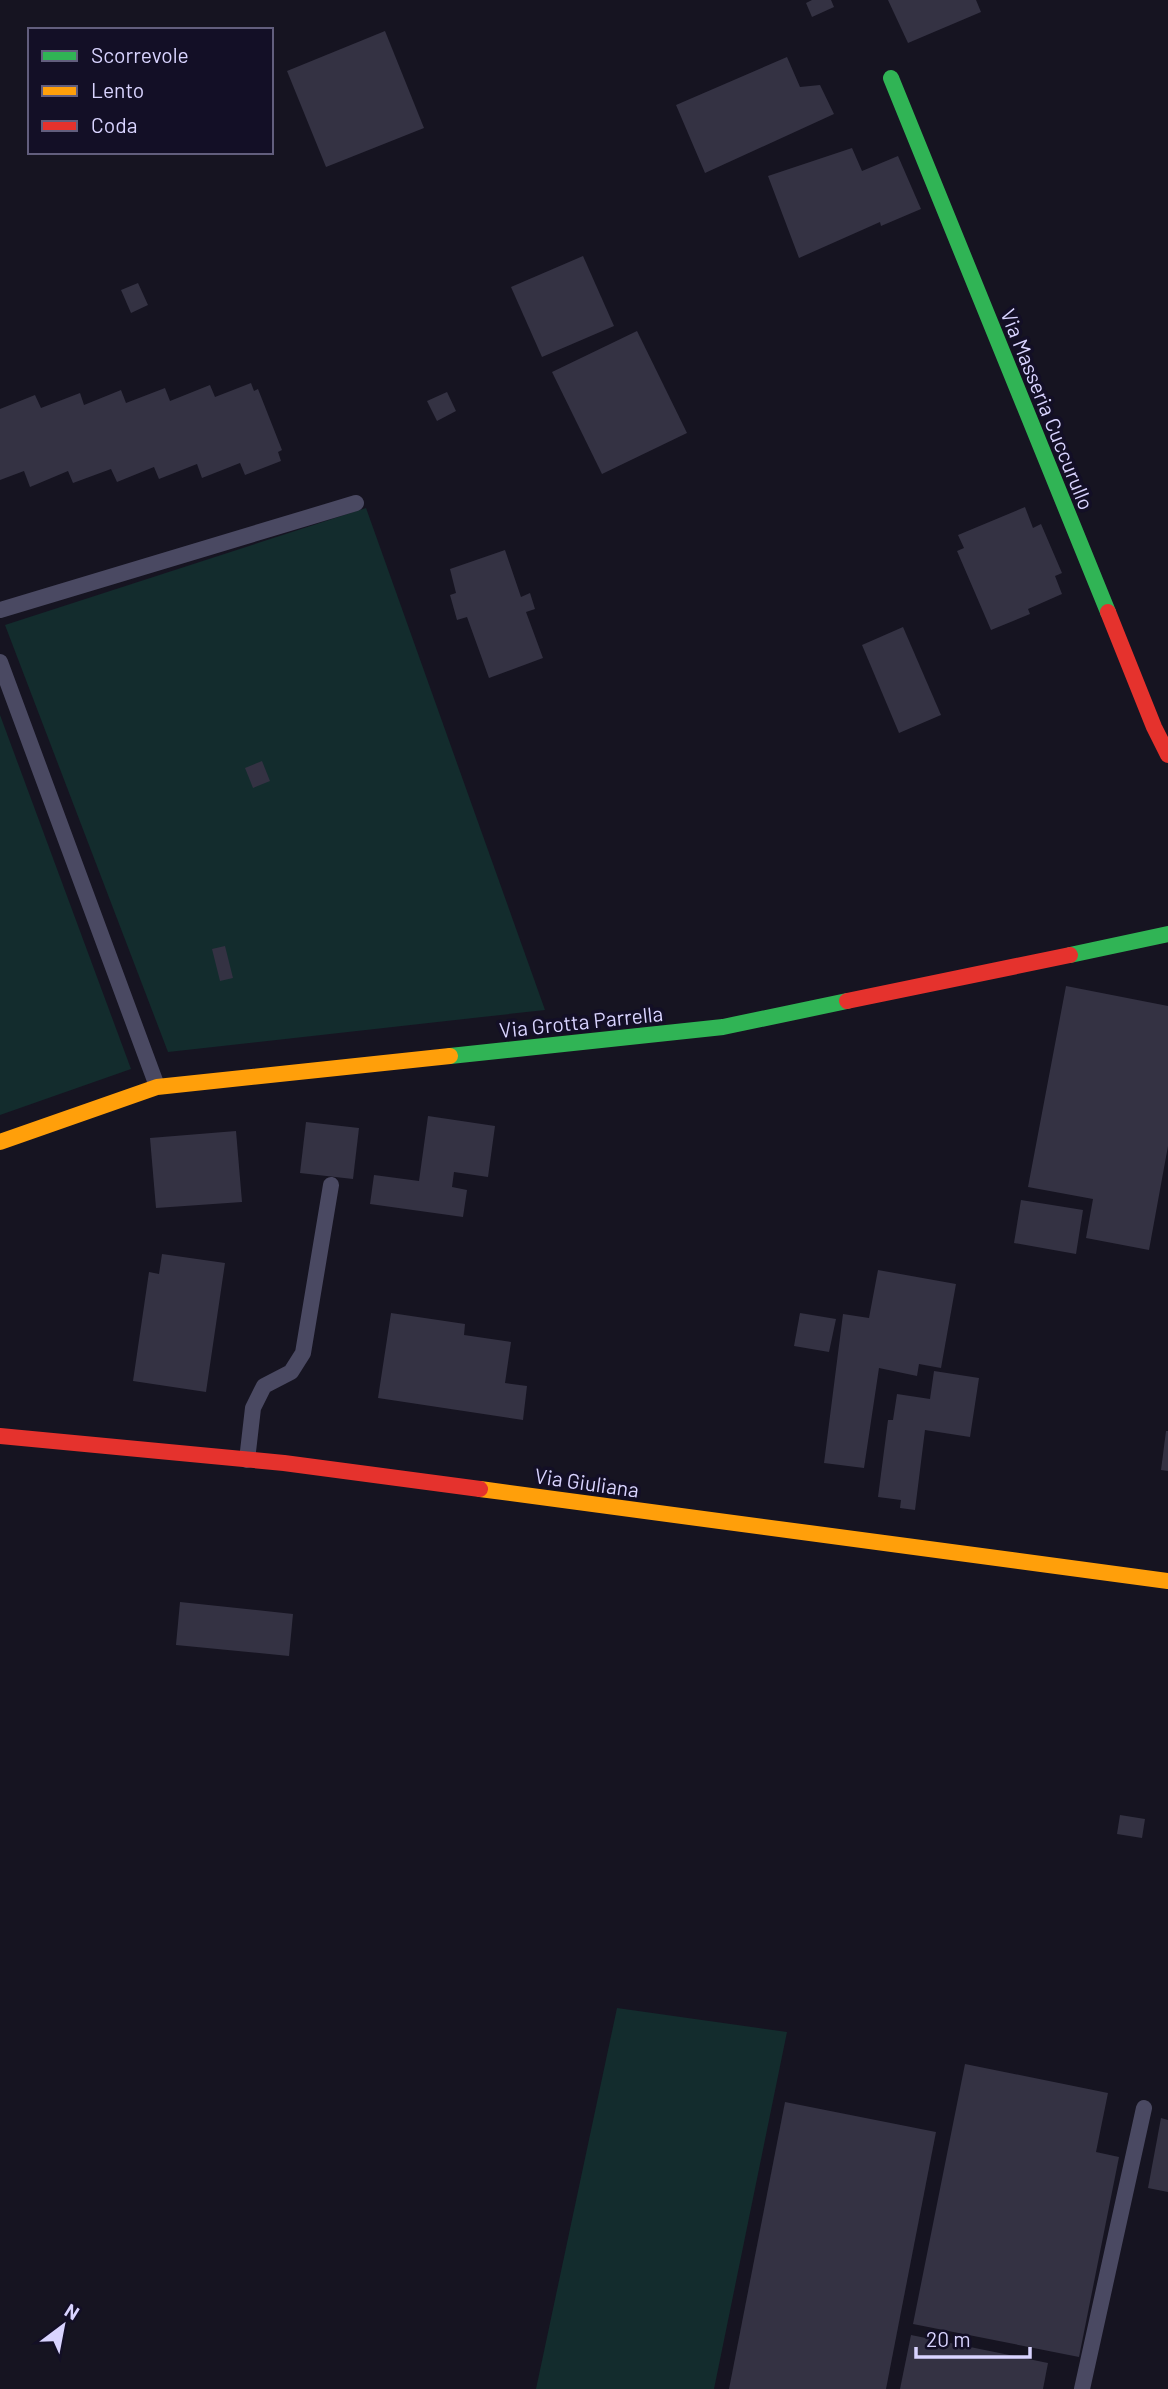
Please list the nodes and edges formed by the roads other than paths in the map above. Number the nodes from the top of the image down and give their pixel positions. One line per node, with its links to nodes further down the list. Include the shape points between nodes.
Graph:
1 (891, 78): 5 (street, Via Masseria Cuccurullo)
2 (356, 503): 3 (lane)
3 (0, 610)
4 (0, 662): 7 (lane)
5 (1168, 755)
6 (1168, 934): 7 (street, Via Grotta Parrella, via 723,1027)
7 (157, 1087): 8 (street, Via Grotta Parrella)
8 (0, 1142)
9 (331, 1185): 11 (lane, via 303,1353 291,1372 264,1386 253,1408)
10 (0, 1436): 11 (street, Via Giuliana)
11 (247, 1460): 12 (street, Via Giuliana)
12 (1168, 1581)
13 (1144, 2108): 14 (lane)
14 (1082, 2389)

